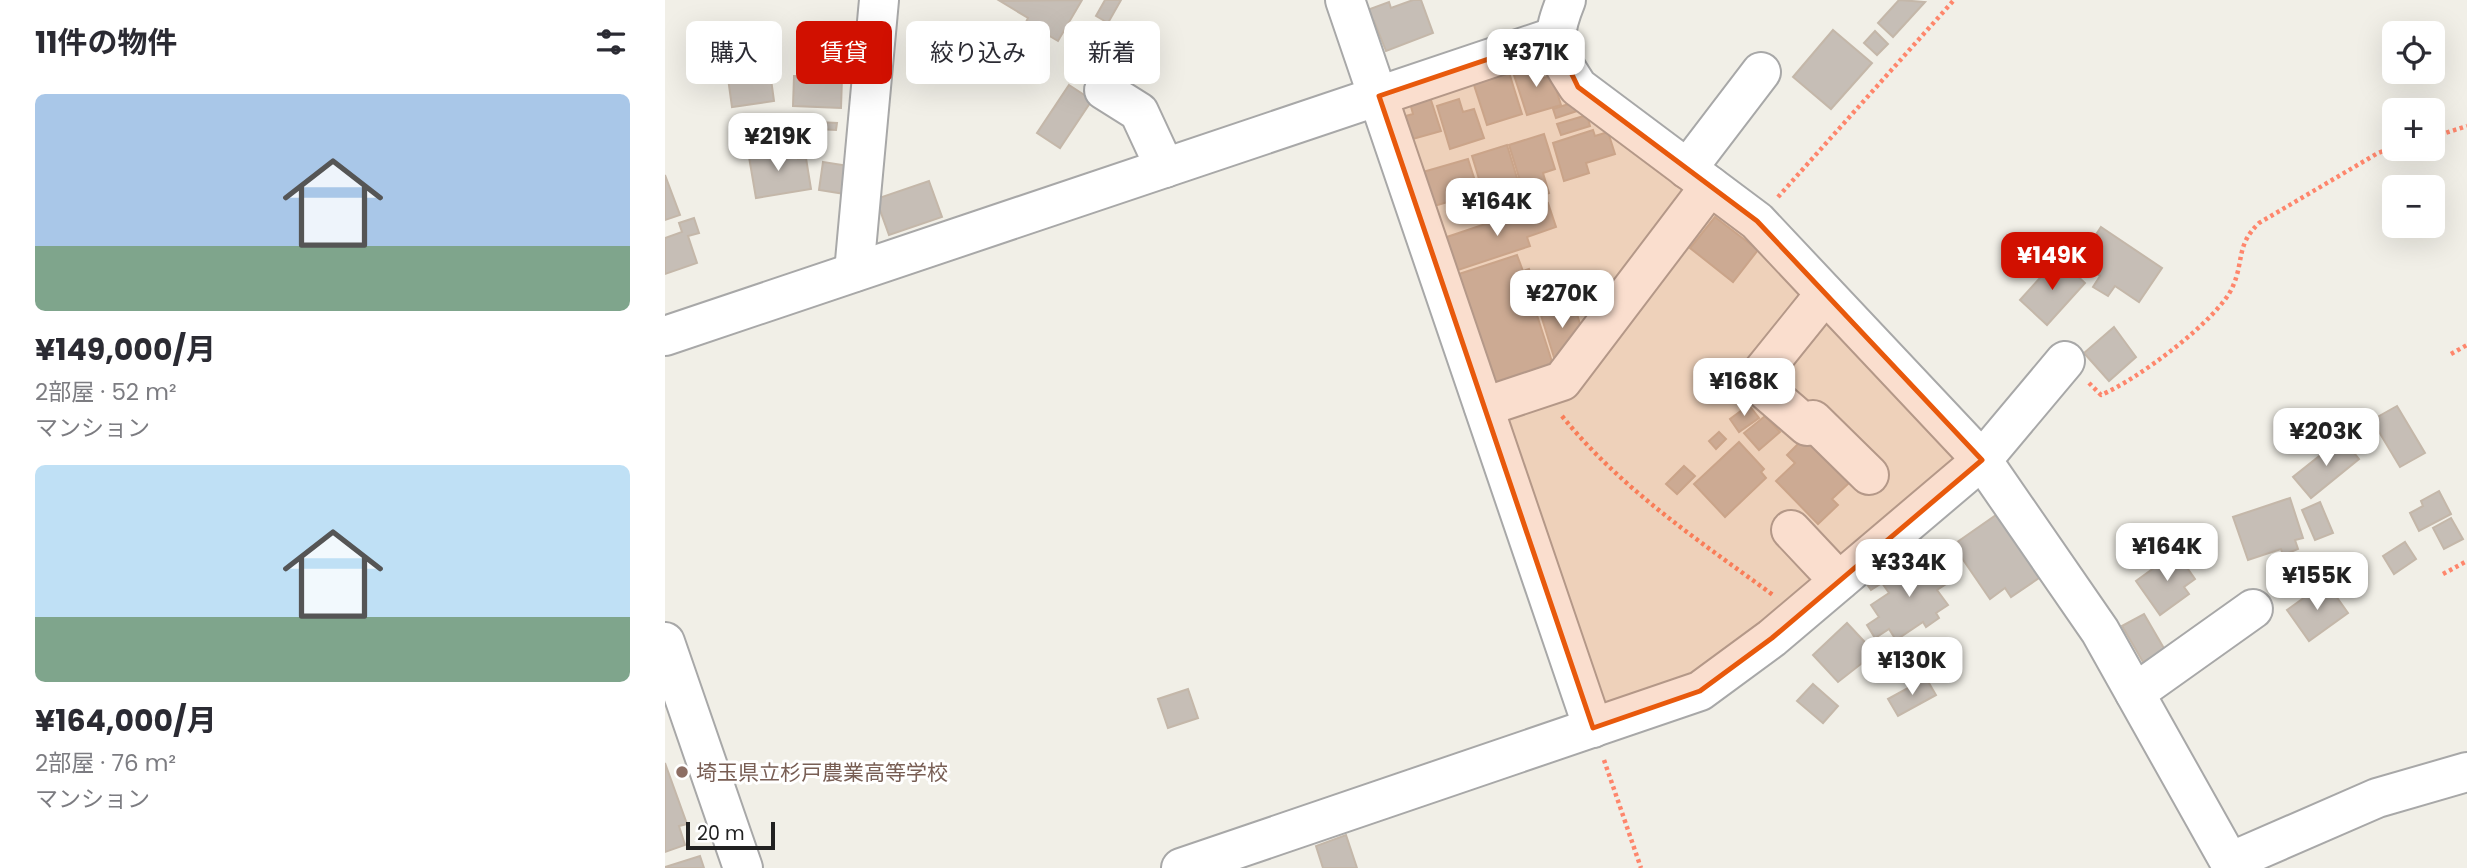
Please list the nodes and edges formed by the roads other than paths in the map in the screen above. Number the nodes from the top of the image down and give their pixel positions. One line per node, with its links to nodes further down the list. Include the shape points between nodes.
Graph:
1 (879, 0): 10 (street)
2 (1345, 0): 7 (street)
3 (1566, 0): 4 (street)
4 (1554, 37): 7 (street); 9 (street, via 1563,65 1578,88)
5 (1761, 72): 9 (street)
6 (1104, 90): 8 (street, via 1139,112)
7 (1379, 96): 8 (street); 14 (street)
8 (1165, 168): 10 (street)
9 (1699, 178): 11 (street, via 1756,221); 14 (street, via 1562,381)
10 (855, 272): 12 (street)
11 (1825, 294): 15 (street); 16 (street, via 1755,381 1807,426 1813,420)
12 (665, 336)
13 (2065, 361): 15 (street)
14 (1484, 407): 22 (street)
15 (1982, 460): 18 (street); 21 (street, via 2100,631)
16 (1869, 475)
17 (1791, 530): 18 (street)
18 (1839, 581): 22 (street, via 1700,691)
19 (2253, 609): 21 (street)
20 (665, 642): 25 (street)
21 (2135, 693): 24 (street)
22 (1593, 728): 26 (street)
23 (2467, 772): 24 (street, via 2377,797)
24 (2232, 865)
25 (743, 868)
26 (1181, 868)

